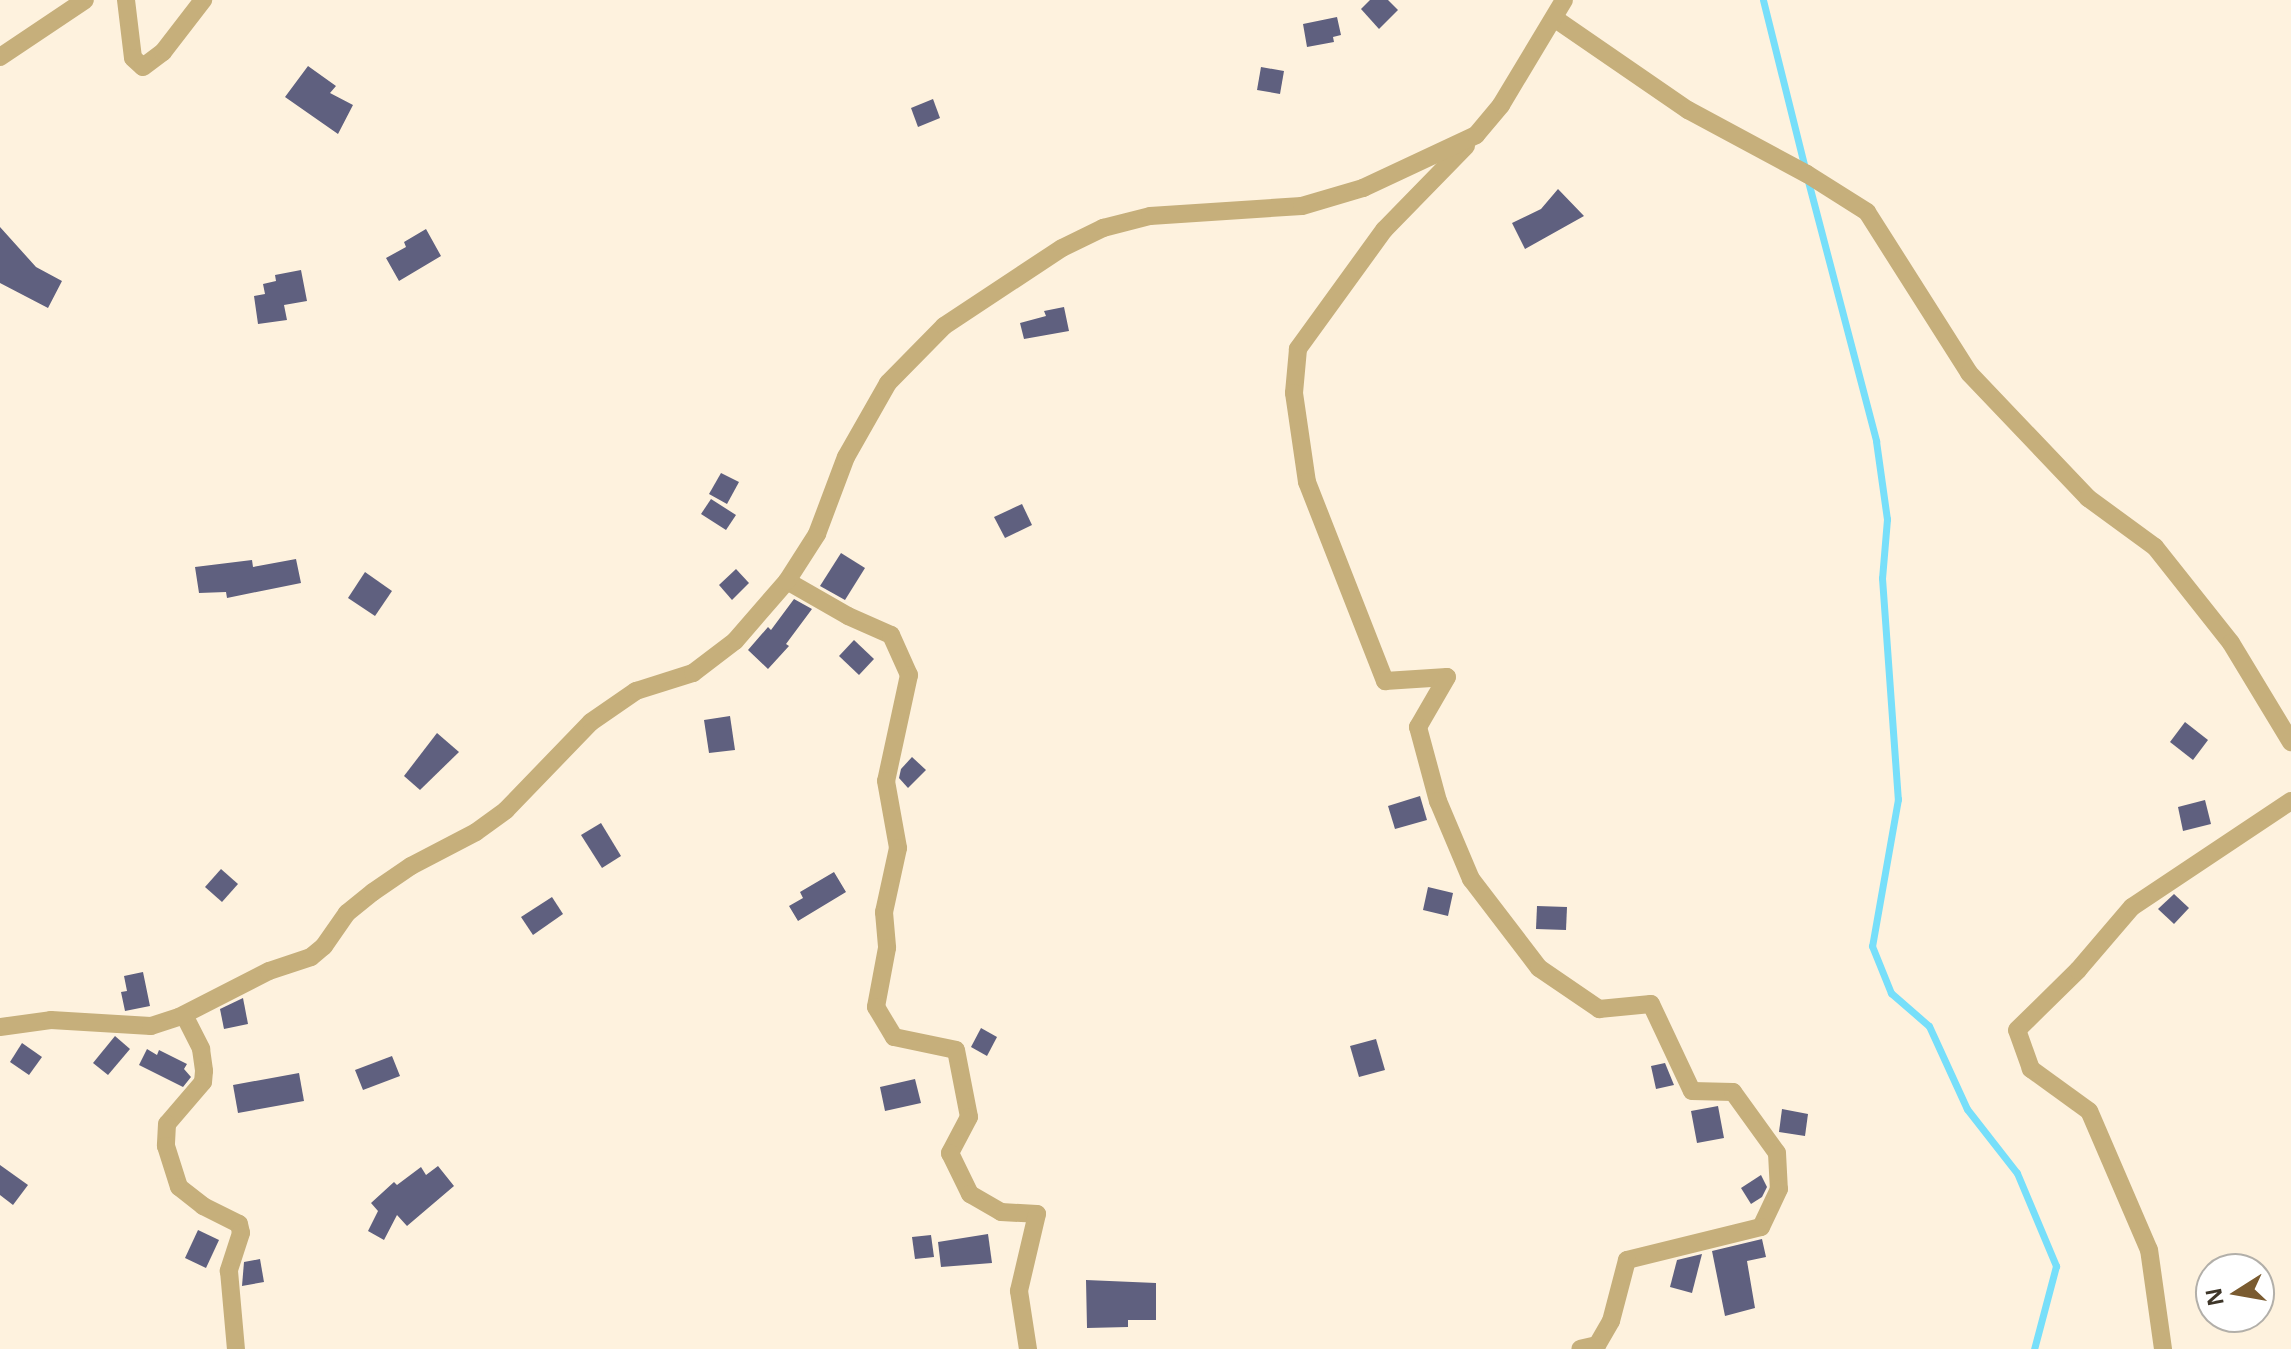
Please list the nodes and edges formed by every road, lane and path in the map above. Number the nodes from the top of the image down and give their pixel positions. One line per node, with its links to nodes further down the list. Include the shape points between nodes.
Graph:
1 (85, 0): 6 (street)
2 (126, 0): 3 (street, via 133,58 143,67 163,52)
3 (203, 0)
4 (1564, 0): 5 (street)
5 (1554, 18): 7 (street, via 1501,105); 9 (street, via 1688,110 1867,212 1969,373 2088,498 2155,547 2231,643)
6 (0, 57)
7 (1476, 135): 8 (street, via 1363,188 1302,206 1150,216 1103,228 1062,248 944,326 888,383 846,457 817,534); 15 (street, via 1384,230 1298,349 1294,393 1307,482 1385,681 1447,677 1418,727 1438,801 1471,879 1539,968 1599,1009 1651,1004 1692,1091 1733,1092 1777,1153 1779,1189 1761,1227 1627,1260 1611,1321 1597,1345)
8 (787, 581): 11 (street, via 735,641 693,673 636,691 591,722 506,810 373,892 347,913 311,957 223,992); 14 (street, via 891,635 909,675 886,781 898,848 884,912 887,948 876,1007 894,1037 956,1050 969,1117 950,1153 970,1194 1001,1212 1037,1214 1019,1291)
9 (2291, 742)
10 (2291, 801): 16 (street, via 2132,907 2017,1030 2031,1069 2089,1111 2149,1250)
11 (184, 1015): 12 (street, via 151,1026 51,1020); 13 (street, via 201,1049 203,1082 167,1124 166,1146 179,1187 239,1224 229,1271)
12 (0, 1027)
13 (236, 1349)
14 (1028, 1349)
15 (1580, 1349)
16 (2163, 1349)

